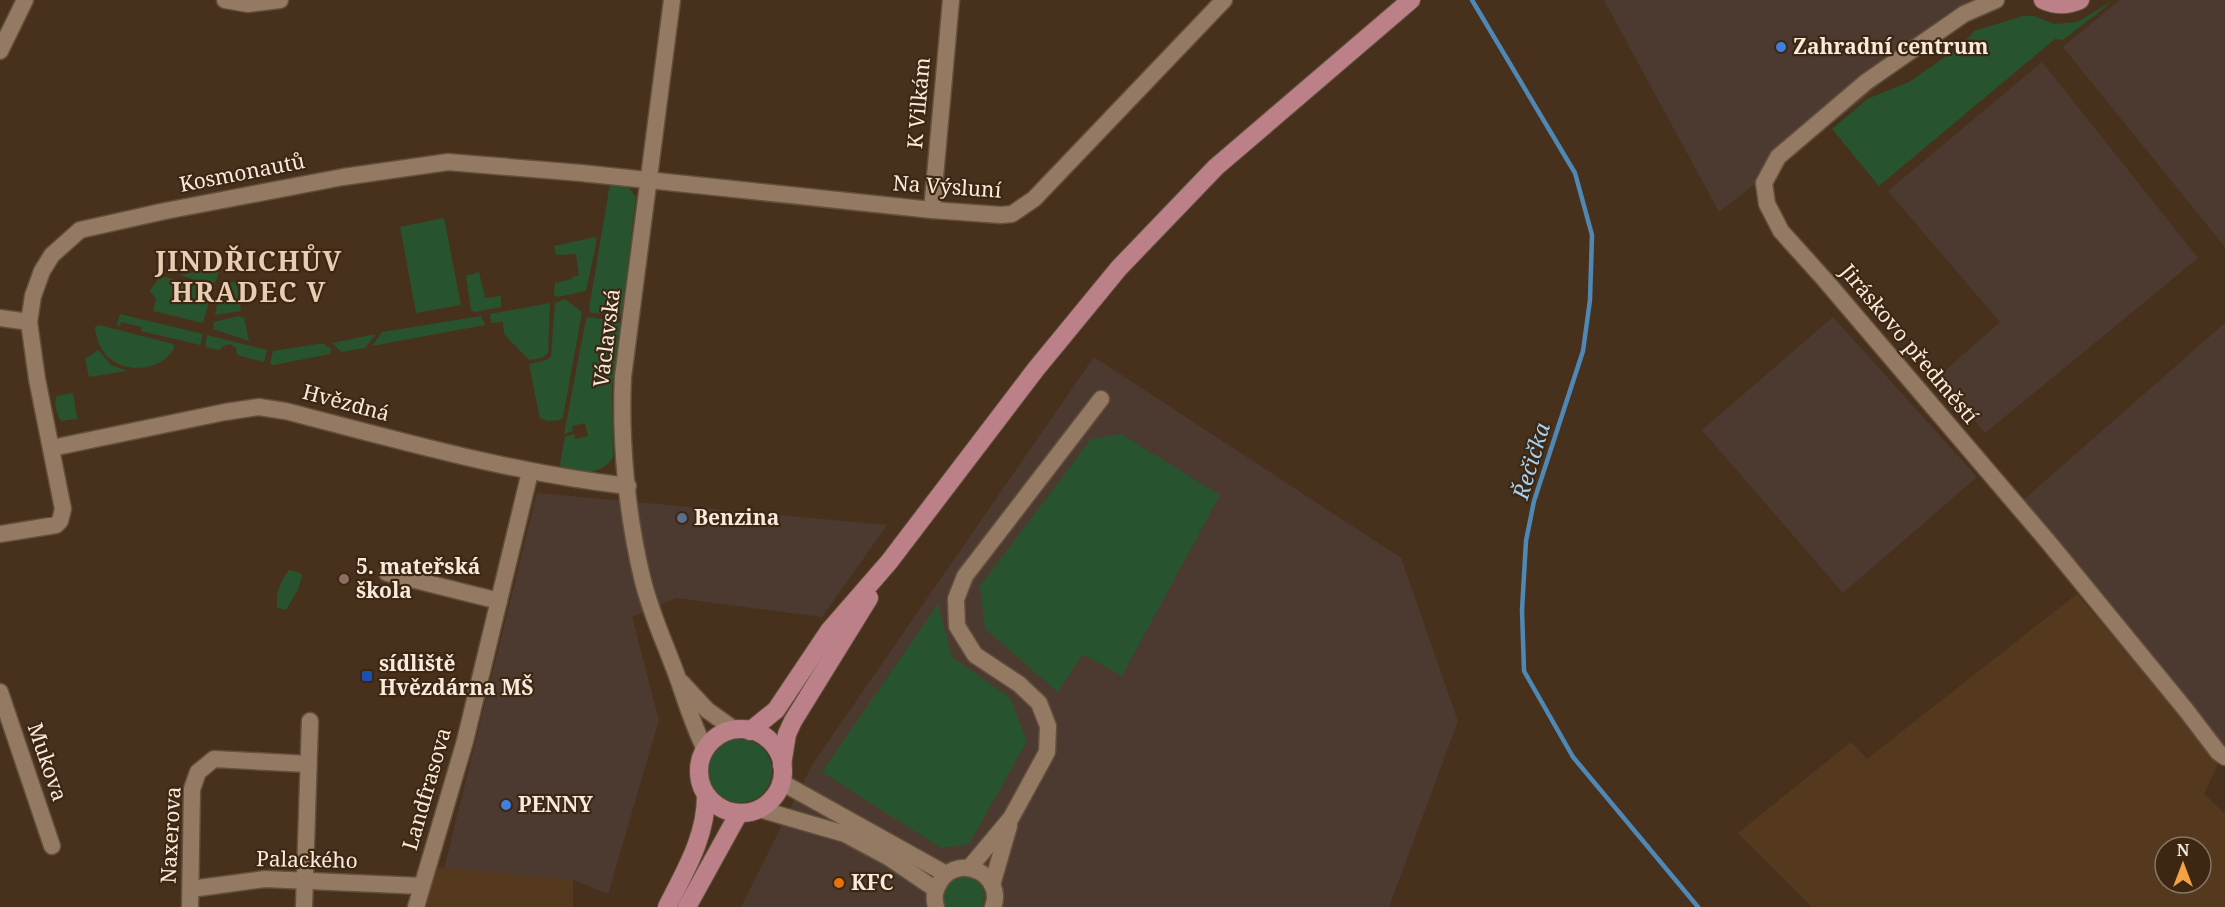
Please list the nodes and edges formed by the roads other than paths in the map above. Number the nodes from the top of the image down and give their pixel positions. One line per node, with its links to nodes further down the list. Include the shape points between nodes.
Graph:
1 (25, 0): 11 (street)
2 (225, 0): 3 (street, via 248,4)
3 (280, 0)
4 (672, 0): 12 (street, Václavská)
5 (951, 0): 13 (street, K Vilkám)
6 (1224, 0): 13 (street, Na Výsluní, via 1029,204 1012,214 1001,215)
7 (1411, 0): 21 (main road, via 1216,167 1127,259 1035,369)
8 (1996, 0): 29 (street, Jiráskovo předměstí, via 1964,14 1866,82 1778,157 1764,183 1767,204 1781,231 2050,544)
9 (2043, 0): 10 (main road, via 2057,5)
10 (2080, 0)
11 (0, 51)
12 (650, 180): 13 (street, Na Výsluní); 15 (street, Kosmonautů, via 448,162 344,177 80,230 52,255 35,288); 19 (street, Václavská, via 623,377)
13 (932, 210)
14 (0, 318): 15 (street)
15 (29, 322): 17 (street, Kosmonautů)
16 (1101, 399): 35 (street, via 965,576 956,599 957,626 975,655 1019,684 1039,703 1048,726 1047,752)
17 (52, 448): 18 (street, Hvězdná, via 259,407); 20 (street, Kosmonautů, via 63,509 60,521 56,525)
18 (530, 472): 19 (street, Hvězdná); 23 (street, Landfrasova)
19 (628, 486): 24 (street, Václavská, via 642,579)
20 (0, 534)
21 (889, 562): 27 (main road, via 830,631 776,710); 31 (main road, via 793,721)
22 (387, 573): 23 (street)
23 (499, 601): 41 (street, Landfrasova, via 465,741)
24 (677, 676): 27 (street, Václavská, via 706,710); 28 (street, Václavská)
25 (0, 693): 36 (street, Mukova)
26 (310, 721): 30 (street)
27 (743, 730): 28 (main road, via 722,734); 31 (main road, via 769,741)
28 (705, 749): 32 (main road, via 699,772)
29 (2225, 757)
30 (308, 764): 39 (street); 42 (street, Naxerova, via 214,759 198,772 192,789)
31 (782, 773): 33 (main road, via 773,798); 38 (street)
32 (706, 796): 34 (main road, via 720,808); 48 (main road, via 697,847)
33 (759, 809): 34 (main road); 43 (street, via 845,834)
34 (740, 813): 49 (main road)
35 (1011, 818): 37 (street); 40 (street)
36 (52, 846)
37 (970, 867): 38 (street); 40 (street, via 987,877)
38 (945, 874): 43 (street)
39 (304, 881): 41 (street, Palackého); 42 (street, Palackého, via 265,879); 46 (street)
40 (992, 885): 44 (street)
41 (422, 886): 47 (street, Landfrasova)
42 (191, 889): 45 (street, Naxerova)
43 (935, 889): 50 (street)
44 (995, 906)
45 (190, 907)
46 (304, 907)
47 (416, 907)
48 (668, 907)
49 (687, 907)
50 (936, 907)

